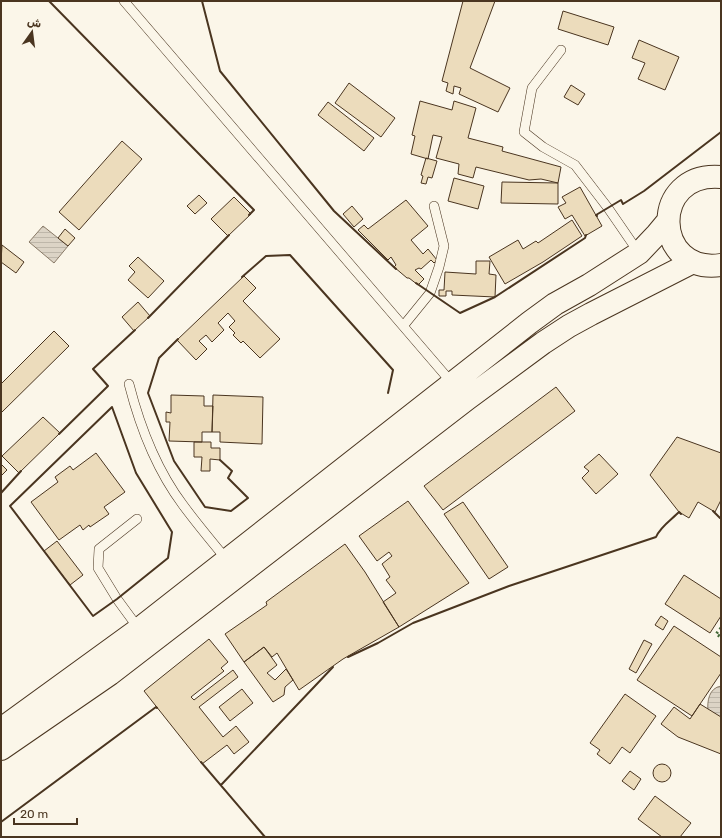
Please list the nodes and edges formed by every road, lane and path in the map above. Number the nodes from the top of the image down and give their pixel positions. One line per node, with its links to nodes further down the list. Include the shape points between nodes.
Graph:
1 (124, 1): 9 (lane)
2 (561, 50): 6 (lane, via 532,88 524,132 543,147 575,165)
3 (721, 177): 5 (main road, via 700,178 680,190 673,199)
4 (434, 206): 9 (lane, via 444,246 439,267 430,293)
5 (668, 222): 6 (main road); 7 (main road, via 672,241 678,250)
6 (639, 253): 10 (main road, via 555,304)
7 (693, 262): 8 (main road); 16 (main road, via 591,314 543,343 110,674)
8 (721, 265)
9 (404, 325): 10 (lane)
10 (452, 382): 13 (main road)
11 (128, 384): 13 (lane, via 144,435 168,483)
12 (137, 519): 14 (lane, via 99,549 98,568)
13 (227, 560): 14 (main road)
14 (139, 629): 15 (main road)
15 (1, 729)
16 (1, 749)

